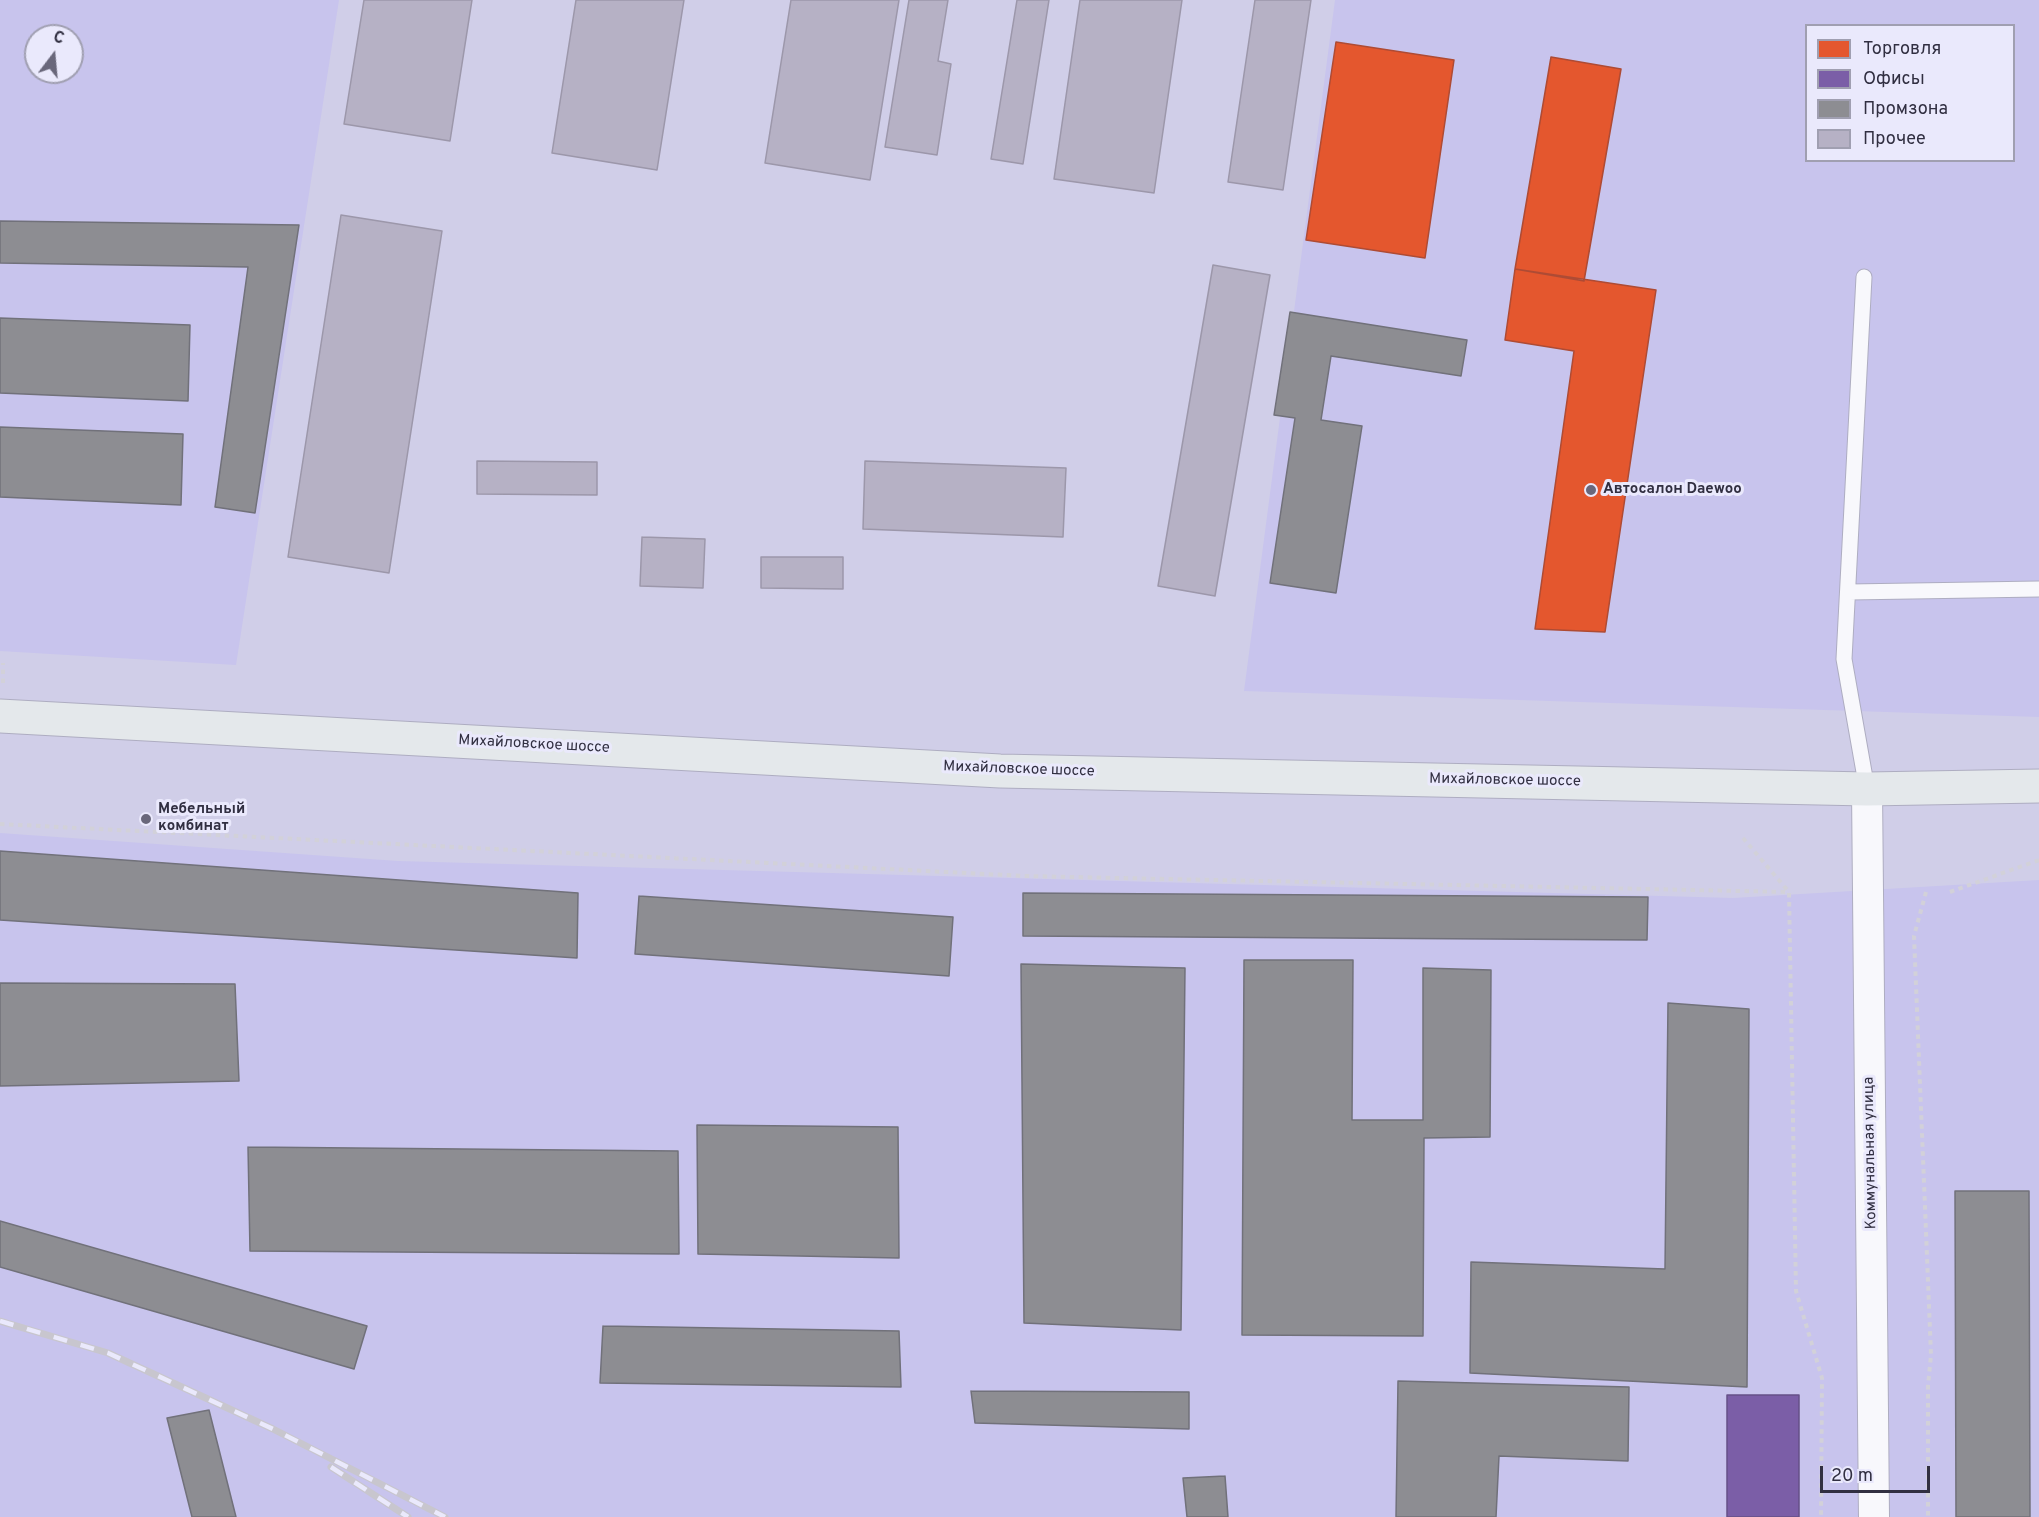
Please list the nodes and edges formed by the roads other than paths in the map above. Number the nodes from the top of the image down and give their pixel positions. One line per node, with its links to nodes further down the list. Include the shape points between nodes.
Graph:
1 (1864, 277): 3 (lane)
2 (2039, 589): 3 (lane)
3 (1849, 592): 6 (lane, via 1844,658)
4 (0, 716): 6 (main road, Михайловское шоссе, via 1000,771)
5 (2039, 786): 6 (main road, Михайловское шоссе)
6 (1867, 789): 7 (street, Коммунальная улица)
7 (1874, 1517)

